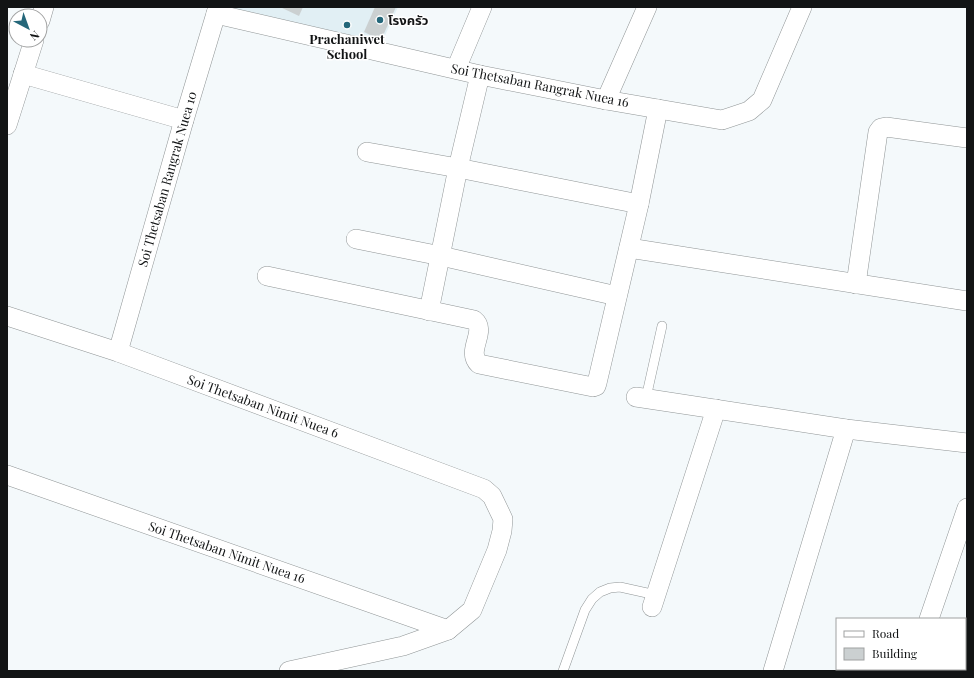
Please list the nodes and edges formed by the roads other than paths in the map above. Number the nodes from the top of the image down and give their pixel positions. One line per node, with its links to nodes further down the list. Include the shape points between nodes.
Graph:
1 (482, 7): 6 (street)
2 (646, 7): 9 (street)
3 (802, 7): 10 (street, Soi Thetsaban Rangrak Nuea 16, via 762,100 749,111 722,120)
4 (217, 10): 6 (street, Soi Thetsaban Rangrak Nuea 16); 11 (street, Soi Thetsaban Rangrak Nuea 10)
5 (31, 48): 7 (street)
6 (456, 69): 8 (street, Soi Thetsaban Rangrak Nuea 16)
7 (23, 74): 11 (street); 12 (street)
8 (480, 75): 9 (street, Soi Thetsaban Rangrak Nuea 16); 15 (street)
9 (606, 100): 10 (street, Soi Thetsaban Rangrak Nuea 16)
10 (658, 109): 16 (street)
11 (184, 120): 27 (street, Soi Thetsaban Rangrak Nuea 10)
12 (7, 125)
13 (967, 138): 21 (street, via 881,128 878,132)
14 (367, 152): 15 (street)
15 (458, 168): 16 (street); 19 (street)
16 (639, 204): 18 (street)
17 (356, 239): 19 (street)
18 (629, 248): 21 (street); 22 (street)
19 (441, 256): 22 (street); 24 (street)
20 (267, 276): 24 (street)
21 (856, 284): 23 (street)
22 (617, 296): 24 (street, via 597,383 593,387 479,364 473,354 479,328 477,323 474,320)
23 (967, 301)
24 (429, 311)
25 (7, 316): 27 (street, Soi Thetsaban Nimit Nuea 6)
26 (662, 326): 28 (lane)
27 (118, 352): 36 (street, Soi Thetsaban Nimit Nuea 6, via 484,488 492,496 503,519 498,550 472,610)
28 (641, 398): 29 (street)
29 (716, 409): 30 (street); 34 (street)
30 (846, 429): 31 (street); 39 (street)
31 (967, 443)
32 (7, 475): 36 (street, Soi Thetsaban Nimit Nuea 16)
33 (967, 508): 35 (street)
34 (654, 601): 38 (lane, via 620,588 600,592 592,599 586,610)
35 (929, 618)
36 (448, 630): 37 (street, via 403,646)
37 (289, 671)
38 (562, 671)
39 (773, 671)

